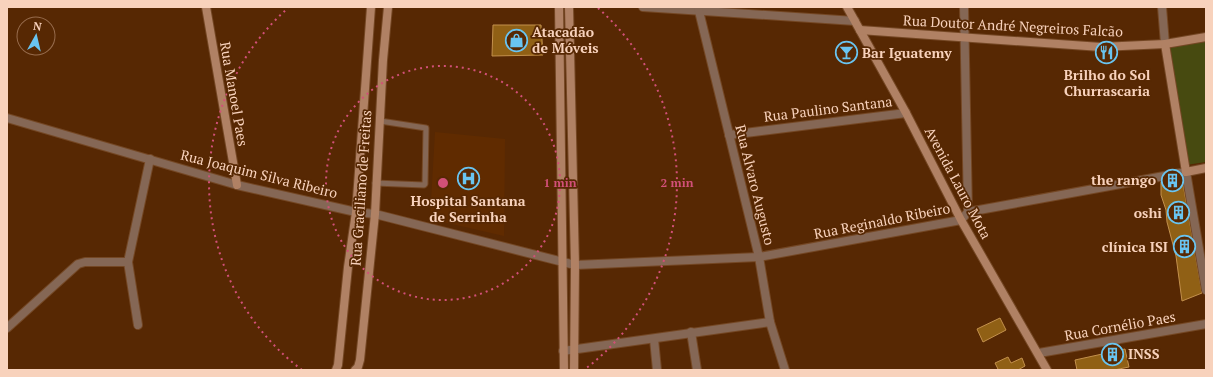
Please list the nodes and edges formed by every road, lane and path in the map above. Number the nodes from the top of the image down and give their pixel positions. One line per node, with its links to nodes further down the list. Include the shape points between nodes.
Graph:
1 (206, 7): 26 (street, Rua Manoel Paes)
2 (370, 7): 27 (street, Rua Graciliano de Freitas)
3 (388, 7): 20 (street, Rua Graciliano de Freitas)
4 (560, 7): 18 (street)
5 (569, 7): 19 (street)
6 (644, 7): 10 (street)
7 (847, 7): 11 (street, Avenida Lauro Mota)
8 (964, 7): 13 (street)
9 (1162, 7): 15 (street)
10 (698, 9): 11 (street); 21 (street, Rua Alvaro Augusto)
11 (855, 21): 12 (street, Avenida Lauro Mota)
12 (860, 30): 13 (street, Rua Doutor André Negreiros Falcão); 16 (street, Avenida Lauro Mota)
13 (965, 37): 15 (street, Rua Doutor André Negreiros Falcão, via 1101,47); 28 (street)
14 (1206, 37): 15 (street, Rua Doutor André Negreiros Falcão)
15 (1165, 44): 24 (street)
16 (906, 113): 21 (street, Rua Paulino Santana); 30 (street, Avenida Lauro Mota)
17 (7, 118): 22 (street, Rua Joaquim Silva Ribeiro)
18 (561, 120): 19 (street); 33 (street)
19 (571, 120): 34 (street)
20 (380, 121): 25 (street, Rua Graciliano de Freitas); 25 (lane, via 426,128 425,184)
21 (729, 135): 31 (street, Rua Alvaro Augusto)
22 (150, 159): 26 (street, Rua Joaquim Silva Ribeiro); 32 (street)
23 (1206, 168): 24 (street)
24 (1186, 172): 28 (street, Rua Reginaldo Ribeiro); 35 (street)
25 (375, 183): 29 (street, Rua Graciliano de Freitas)
26 (237, 185): 27 (street, Rua Joaquim Silva Ribeiro)
27 (356, 212): 29 (street, Rua Joaquim Silva Ribeiro); 45 (street, Rua Graciliano de Freitas)
28 (968, 212): 30 (street, Rua Reginaldo Ribeiro)
29 (374, 214): 33 (street, Rua Joaquim Silva Ribeiro); 46 (street, Rua Graciliano de Freitas, via 360,360)
30 (961, 220): 31 (street, Rua Reginaldo Ribeiro); 44 (street, Avenida Lauro Mota)
31 (759, 257): 34 (street, Rua Reginaldo Ribeiro); 36 (street, Rua Alvaro Augusto)
32 (128, 262): 38 (street); 39 (street, via 78,264)
33 (563, 263): 34 (street, Rua Joaquim Silva Ribeiro); 43 (street)
34 (575, 265): 42 (street)
35 (1206, 290)
36 (770, 322): 40 (street); 51 (street, Rua Alvaro Augusto)
37 (1206, 324): 44 (street, Rua Cornélio Paes)
38 (138, 325)
39 (7, 328)
40 (690, 332): 41 (street); 50 (street)
41 (654, 339): 42 (street); 49 (street)
42 (574, 350): 43 (street); 48 (street)
43 (563, 351): 47 (street)
44 (1038, 354): 52 (street, Avenida Lauro Mota)
45 (336, 370)
46 (355, 370)
47 (564, 370)
48 (574, 370)
49 (657, 370)
50 (697, 370)
51 (784, 370)
52 (1047, 370)

